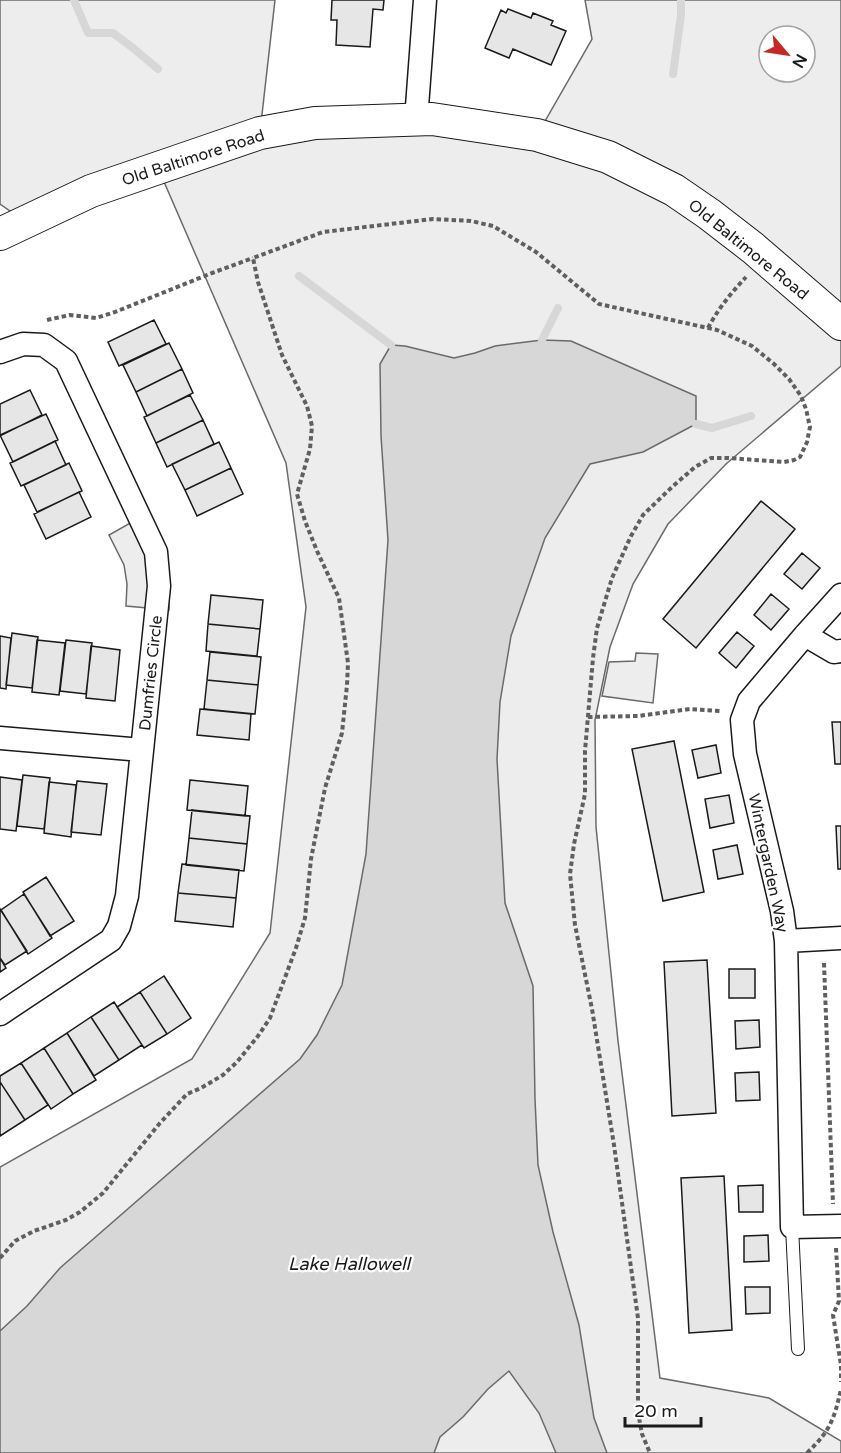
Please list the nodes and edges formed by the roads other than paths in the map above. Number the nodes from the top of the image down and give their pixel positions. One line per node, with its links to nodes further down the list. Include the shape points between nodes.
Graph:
1 (425, 0): 2 (street)
2 (416, 120): 3 (street, Old Baltimore Road, via 315,123 260,133 91,191); 4 (street, Old Baltimore Road, via 537,135 608,157 674,190 709,214)
3 (0, 234)
4 (841, 324)
5 (0, 352): 10 (street, Dumfries Circle, via 23,344 44,345 66,361 156,552 159,586)
6 (841, 595): 7 (street)
7 (805, 635): 8 (street, via 834,652); 12 (street, Wintergarden Way, via 750,701 742,720 745,754)
8 (841, 651)
9 (0, 738): 10 (street)
10 (142, 750): 13 (street, Dumfries Circle, via 127,896 119,926 111,940)
11 (832, 938): 12 (street)
12 (786, 941): 15 (street, Wintergarden Way)
13 (0, 1014)
14 (838, 1226): 15 (street)
15 (792, 1227): 16 (lane)
16 (798, 1349)

